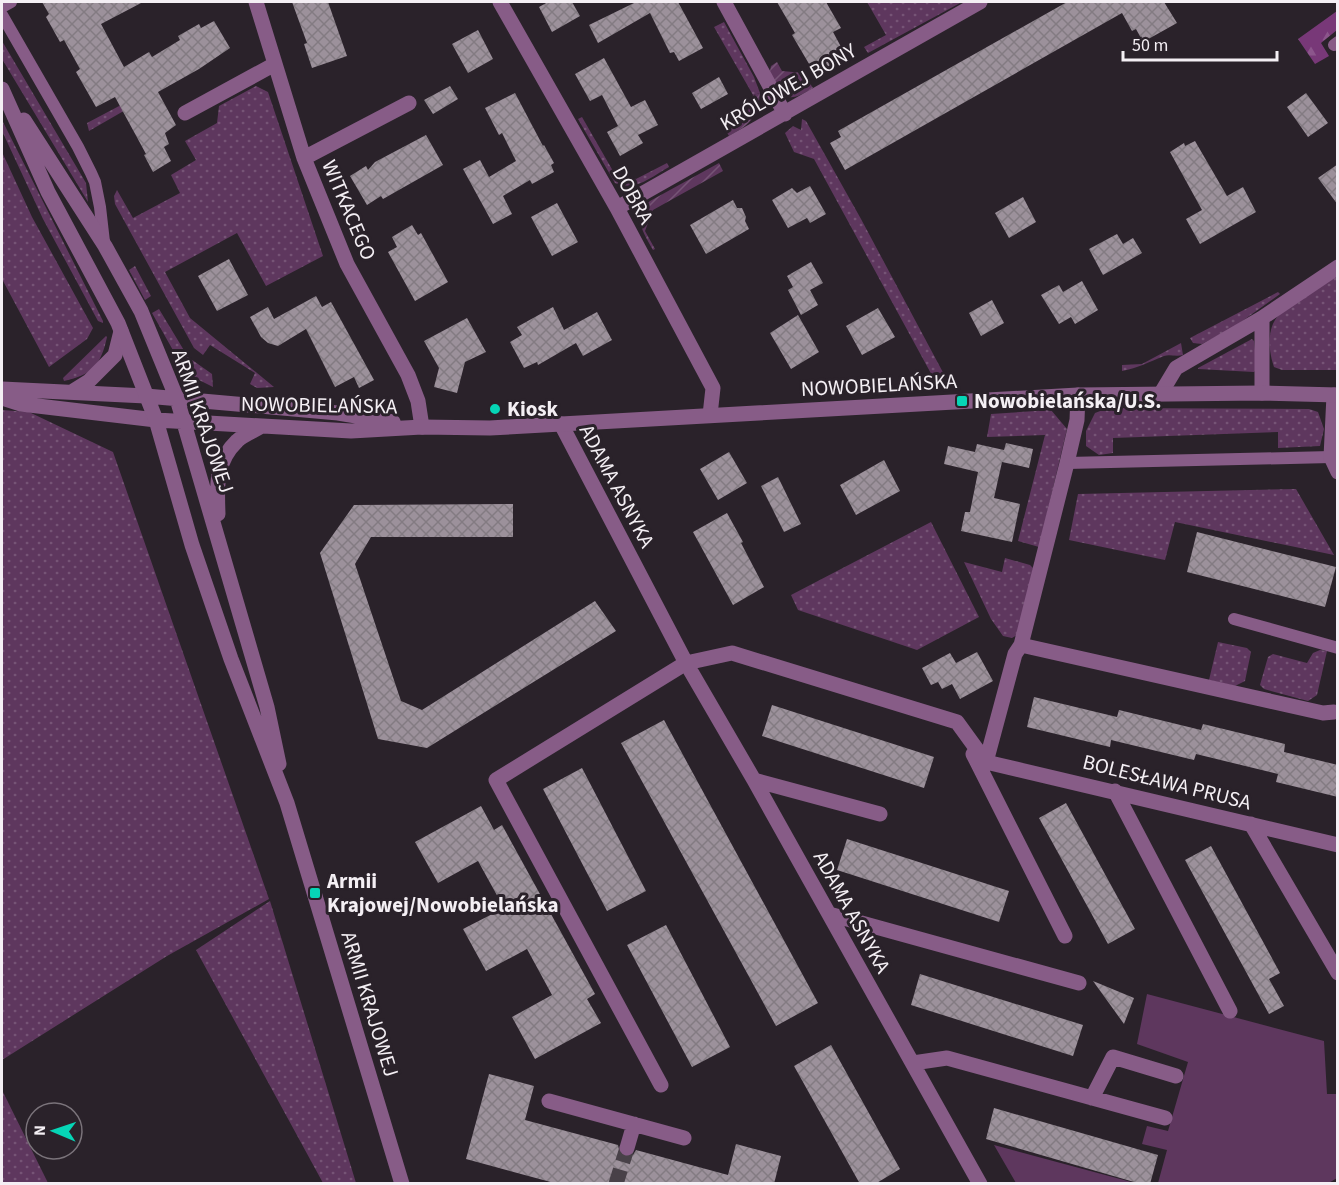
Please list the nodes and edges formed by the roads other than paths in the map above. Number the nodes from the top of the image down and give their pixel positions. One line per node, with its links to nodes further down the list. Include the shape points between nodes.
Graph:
1 (11, 2): 6 (lane)
2 (256, 2): 8 (street, WITKACEGO)
3 (500, 2): 14 (street, DOBRA)
4 (724, 2): 12 (street)
5 (980, 2): 12 (street, KRÓLOWEJ BONY)
6 (2, 7)
7 (2, 15): 15 (lane, via 91,172)
8 (275, 64): 11 (street); 13 (street, WITKACEGO)
9 (2, 88): 15 (street, ARMII KRAJOWEJ); 18 (street, ARMII KRAJOWEJ, via 48,192)
10 (409, 103): 13 (street)
11 (185, 113)
12 (785, 114): 14 (street, KRÓLOWEJ BONY)
13 (304, 158): 33 (street, WITKACEGO, via 347,264 408,375)
14 (617, 208): 28 (street, DOBRA, via 712,388)
15 (105, 246): 27 (street, ARMII KRAJOWEJ, via 141,311)
16 (1338, 267): 17 (street)
17 (1262, 318): 21 (street, via 1176,368); 22 (street)
18 (121, 331): 20 (street, via 115,355); 25 (street, ARMII KRAJOWEJ)
19 (2, 389): 20 (street, NOWOBIELAŃSKA)
20 (72, 392): 25 (street, NOWOBIELAŃSKA)
21 (1161, 393): 22 (street, NOWOBIELAŃSKA); 23 (street, NOWOBIELAŃSKA)
22 (1262, 393): 24 (street, NOWOBIELAŃSKA)
23 (1078, 394): 28 (street, NOWOBIELAŃSKA); 35 (street, via 1077,420)
24 (1336, 395): 34 (street)
25 (146, 396): 27 (street, NOWOBIELAŃSKA); 29 (street, ARMII KRAJOWEJ)
26 (2, 398): 29 (street, NOWOBIELAŃSKA, via 21,404)
27 (177, 399): 30 (street, ARMII KRAJOWEJ); 33 (street, NOWOBIELAŃSKA, via 338,413)
28 (710, 415): 31 (street, NOWOBIELAŃSKA)
29 (156, 420): 30 (street, NOWOBIELAŃSKA); 47 (street, ARMII KRAJOWEJ, via 192,545)
30 (185, 423): 32 (street, NOWOBIELAŃSKA); 37 (street, ARMII KRAJOWEJ)
31 (561, 424): 33 (street, NOWOBIELAŃSKA); 41 (street, ADAMA ASNYKA)
32 (262, 426): 33 (street, NOWOBIELAŃSKA, via 351,431); 37 (street, via 237,440 223,458 217,477)
33 (422, 427)
34 (1330, 457): 35 (lane); 36 (street)
35 (1067, 463): 39 (street)
36 (1338, 472)
37 (218, 538): 47 (street, ARMII KRAJOWEJ, via 267,706)
38 (1234, 619): 40 (lane)
39 (1021, 645): 42 (street, via 1323,713); 44 (street)
40 (1338, 648)
41 (686, 663): 43 (street, via 732,653); 45 (street, ADAMA ASNYKA); 58 (street, via 496,780)
42 (1336, 708)
43 (957, 722): 44 (street); 52 (street)
44 (986, 762): 46 (street, BOLESŁAWA PRUSA)
45 (754, 780): 48 (street); 51 (street, ADAMA ASNYKA)
46 (1115, 791): 49 (street, BOLESŁAWA PRUSA); 55 (street)
47 (287, 802): 65 (street, ARMII KRAJOWEJ)
48 (880, 814)
49 (1251, 824): 50 (street, BOLESŁAWA PRUSA); 53 (street)
50 (1338, 845)
51 (829, 914): 54 (street); 56 (street, ADAMA ASNYKA)
52 (1065, 936)
53 (1338, 973)
54 (1079, 983)
55 (1230, 1011)
56 (913, 1063): 59 (street, via 947,1058); 66 (street, ADAMA ASNYKA)
57 (1176, 1076): 59 (street, via 1113,1057)
58 (661, 1085)
59 (1092, 1098): 61 (street)
60 (549, 1101): 62 (street)
61 (1165, 1118)
62 (634, 1124): 63 (street); 64 (street)
63 (684, 1138)
64 (627, 1148)
65 (402, 1184)
66 (980, 1184)

